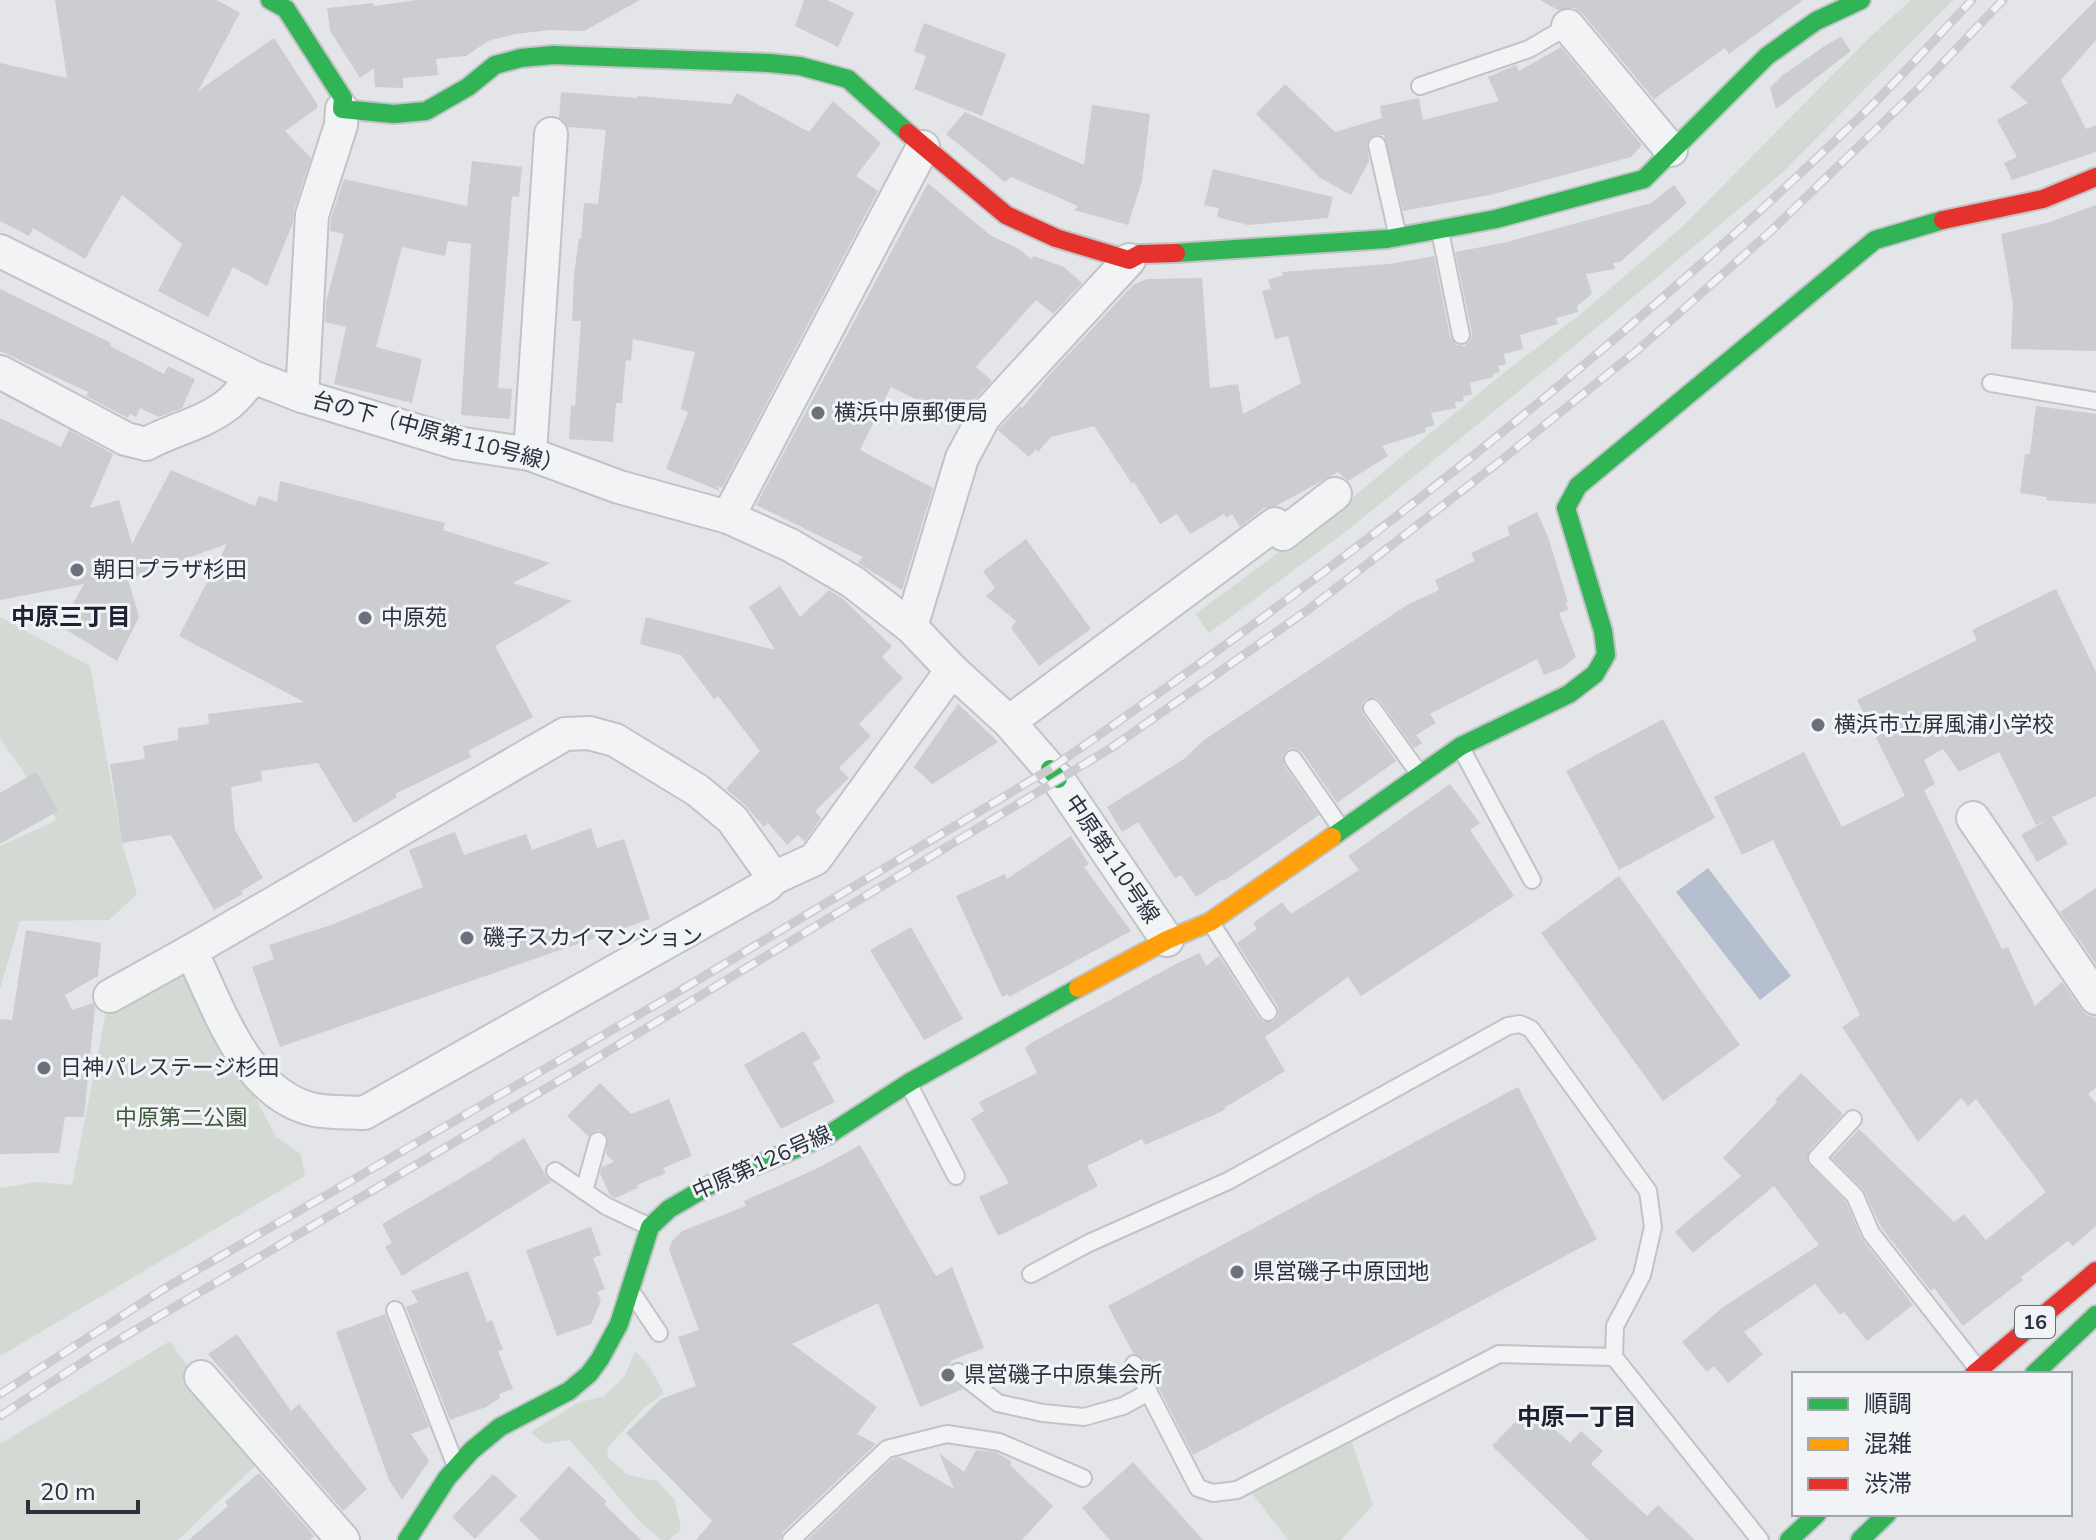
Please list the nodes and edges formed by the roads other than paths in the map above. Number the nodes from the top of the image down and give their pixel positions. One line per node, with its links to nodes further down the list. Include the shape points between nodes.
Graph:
1 (270, 0): 5 (main road, via 286,9 343,98)
2 (1861, 0): 9 (main road, via 1816,21 1767,56)
3 (1568, 26): 4 (lane, via 1529,49); 9 (street)
4 (1420, 86)
5 (342, 109): 8 (main road, via 426,111 495,65 521,58 769,63 848,79); 19 (street, via 312,215)
6 (551, 134): 21 (street)
7 (1377, 145): 12 (lane)
8 (923, 147): 14 (main road, via 1006,215 1056,238); 23 (street)
9 (1671, 150): 11 (main road, via 1644,179)
10 (2096, 177): 28 (main road, 中原第126号線, via 2025,203 1875,240 1578,486 1566,508 1606,655 1595,674 1569,694)
11 (1440, 229): 12 (main road); 15 (lane)
12 (1398, 237): 14 (main road, via 1140,254)
13 (0, 251): 17 (street, 台の下（中原第110号線）)
14 (1129, 260): 24 (street, via 984,417 962,458)
15 (1461, 335)
16 (0, 372): 17 (street, via 126,439 146,444 227,405)
17 (253, 377): 19 (street, 台の下（中原第110号線）)
18 (1991, 383): 20 (lane)
19 (302, 396): 21 (street, 台の下（中原第110号線）, via 457,443)
20 (2096, 401)
21 (530, 454): 23 (street, 台の下（中原第110号線）, via 619,487)
22 (1335, 494): 27 (street, via 1283,534 1275,524)
23 (728, 517): 24 (street, 台の下（中原第110号線）, via 853,582)
24 (911, 627): 25 (street, 台の下（中原第110号線）)
25 (952, 670): 27 (street, 台の下（中原第110号線）); 34 (street, via 815,859)
26 (1372, 708): 31 (lane)
27 (1009, 722): 30 (street, 台の下（中原第110号線）)
28 (1461, 746): 31 (main road, 中原第126号線); 35 (lane)
29 (1293, 759): 33 (lane)
30 (1054, 774): 37 (street, 中原第110号線)
31 (1419, 775): 33 (main road, 中原第126号線)
32 (1973, 818): 40 (street)
33 (1341, 829): 36 (main road, 中原第126号線)
34 (774, 878): 38 (street, via 732,819 697,790 615,740 565,734); 38 (street, via 364,1113 312,1109 263,1080 241,1056)
35 (1532, 880)
36 (1210, 922): 37 (main road, 中原第126号線); 41 (lane)
37 (1167, 940): 42 (main road, 中原第126号線)
38 (191, 951): 39 (street)
39 (110, 996)
40 (2096, 998)
41 (1268, 1012)
42 (908, 1083): 46 (lane); 48 (main road, 中原第126号線, via 830,1134 696,1189)
43 (1853, 1119): 58 (lane, via 1817,1158 1855,1196 1871,1233)
44 (598, 1141): 47 (lane)
45 (555, 1171): 47 (lane)
46 (956, 1176)
47 (584, 1191): 48 (lane)
48 (650, 1227): 51 (main road)
49 (1031, 1274): 55 (lane, via 1228,1181 1520,1024 1531,1029 1648,1191 1653,1227 1642,1275 1615,1326)
50 (2094, 1276): 58 (main road, 16)
51 (629, 1289): 54 (lane); 62 (main road, via 607,1349 589,1374 501,1427)
52 (395, 1310): 62 (lane)
53 (2096, 1315): 59 (main road, 16)
54 (659, 1333)
55 (1614, 1357): 61 (lane, via 1499,1354 1237,1490 1213,1493 1198,1488); 69 (lane)
56 (1134, 1364): 61 (lane)
57 (958, 1372): 61 (lane, via 998,1403 1043,1413 1084,1417)
58 (1976, 1372)
59 (2036, 1372)
60 (201, 1377): 66 (street)
61 (1149, 1392)
62 (456, 1467): 67 (main road)
63 (1083, 1478): 68 (lane, via 999,1442 947,1434 887,1449)
64 (1815, 1516): 70 (main road)
65 (1885, 1516): 71 (main road)
66 (343, 1540)
67 (407, 1540)
68 (791, 1540)
69 (1760, 1540)
70 (1789, 1540)
71 (1860, 1540)

